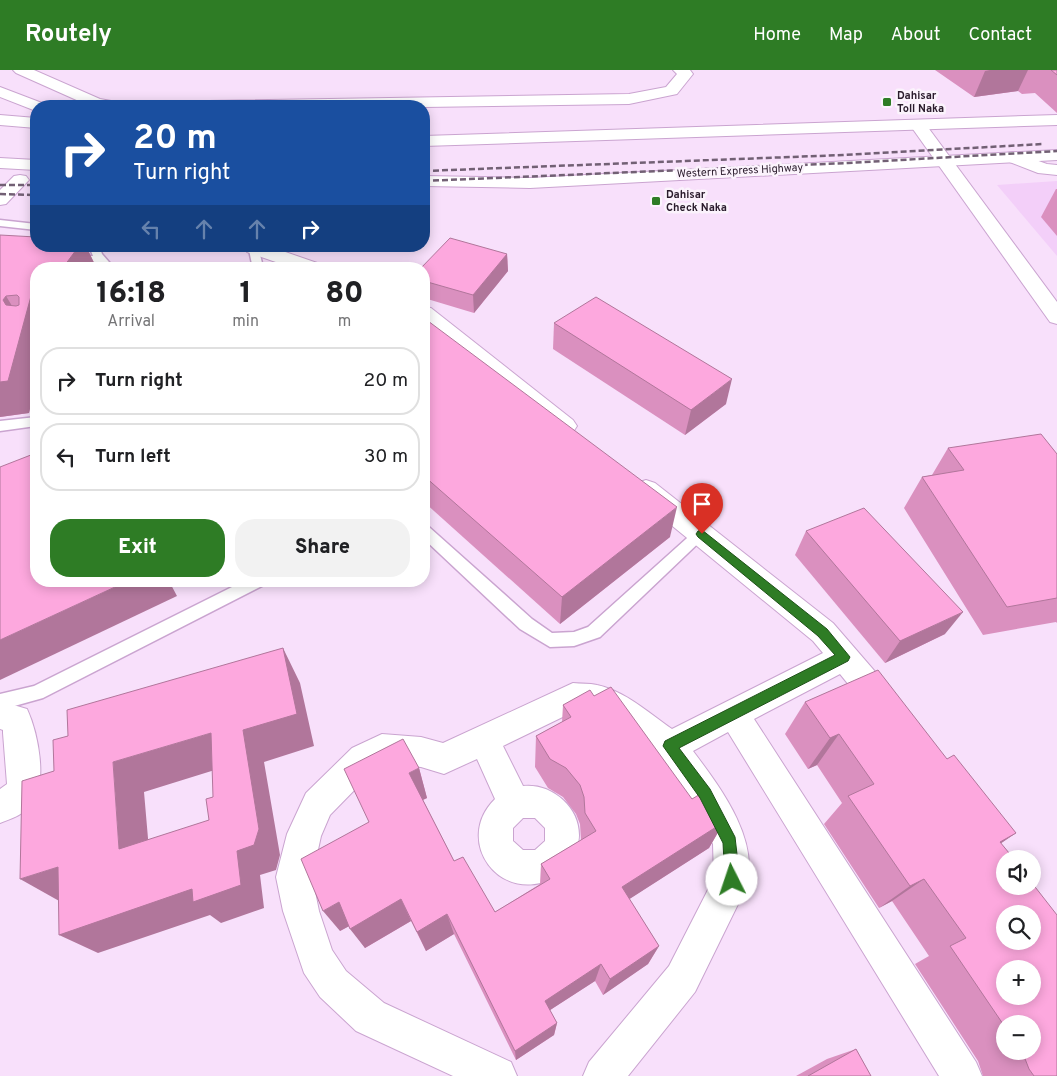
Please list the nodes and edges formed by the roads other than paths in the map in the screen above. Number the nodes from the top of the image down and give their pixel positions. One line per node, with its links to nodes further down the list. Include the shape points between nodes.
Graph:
1 (21, 70): 4 (main road)
2 (681, 70): 5 (main road, via 685,74 671,91 629,99)
3 (0, 92): 6 (main road)
4 (89, 100)
5 (430, 102)
6 (30, 104)
7 (0, 120): 9 (main road)
8 (1057, 120): 10 (main road)
9 (30, 122)
10 (918, 125): 11 (main road); 14 (main road)
11 (430, 141)
12 (1057, 155): 13 (main road, Western Express Highway)
13 (1013, 157): 14 (main road, Western Express Highway); 17 (main road, via 1044,169)
14 (943, 160): 20 (main road, Western Express Highway, via 530,183); 30 (main road)
15 (0, 163): 16 (main road)
16 (30, 165)
17 (1057, 170)
18 (0, 179): 19 (main road)
19 (28, 180): 21 (main road)
20 (430, 181)
21 (0, 200)
22 (0, 223): 23 (lane)
23 (30, 226)
24 (96, 252): 28 (lane)
25 (263, 252): 29 (main road)
26 (65, 258): 27 (lane)
27 (88, 262)
28 (103, 262)
29 (294, 262)
30 (1057, 317)
31 (430, 318): 34 (main road)
32 (30, 423): 33 (lane)
33 (0, 426)
34 (586, 442)
35 (632, 479): 36 (main road)
36 (702, 534): 37 (lane, via 594,632 574,639 550,640 526,624); 39 (main road, via 823,632)
37 (430, 536)
38 (247, 587): 40 (lane, via 37,693)
39 (844, 657): 41 (main road); 43 (main road)
40 (0, 702)
41 (732, 713): 45 (main road); 50 (main road)
42 (0, 715): 47 (main road, via 16,719 20,733 23,787 17,797)
43 (905, 732)
44 (484, 740): 45 (main road, via 573,697 596,698 615,707); 46 (main road); 48 (main road, via 444,759 421,752 382,749 363,759 318,804 304,834 294,877 317,960 333,984 370,1018)
45 (670, 746): 49 (main road, via 705,794 730,842 732,880 682,979)
46 (515, 805)
47 (0, 807)
48 (497, 1076)
49 (603, 1076)
50 (962, 1076)

